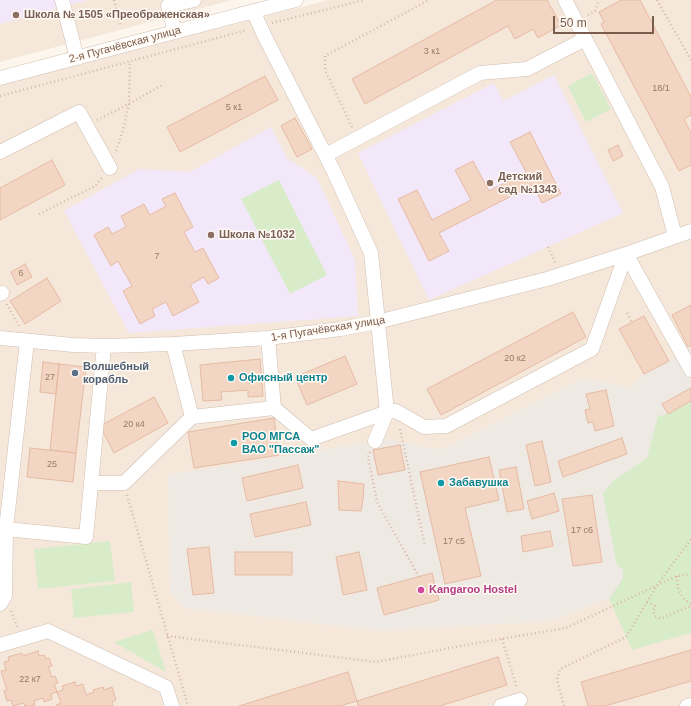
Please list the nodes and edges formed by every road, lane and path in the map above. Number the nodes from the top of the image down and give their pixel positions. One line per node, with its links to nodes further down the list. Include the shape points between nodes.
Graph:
1 (62, 0): 16 (street)
2 (114, 0): 13 (path)
3 (194, 0): 14 (street, via 168,6)
4 (296, 0): 10 (street, 2-я Пугачёвская улица)
5 (364, 0): 12 (path)
6 (429, 0): 22 (path, via 325,56 325,70)
7 (565, 0): 11 (street)
8 (599, 0): 11 (path, via 595,11)
9 (657, 0): 17 (path)
10 (253, 11): 12 (street); 14 (street, 2-я Пугачёвская улица)
11 (576, 21): 15 (street)
12 (260, 26): 20 (path); 24 (street)
13 (122, 27)
14 (175, 32): 16 (street, 2-я Пугачёвская улица)
15 (585, 39): 22 (street, via 527,69 480,73); 27 (street, via 662,187)
16 (77, 58): 18 (street, 2-я Пугачёвская улица)
17 (691, 60)
18 (0, 78)
19 (164, 84): 21 (path)
20 (0, 96)
21 (87, 126): 23 (street, via 80,112); 25 (street)
22 (358, 138): 24 (street)
23 (0, 152)
24 (326, 155): 31 (street, via 371,253)
25 (110, 168)
26 (691, 231): 27 (street, 1-я Пугачёвская улица)
27 (676, 236): 28 (street, 1-я Пугачёвская улица)
28 (626, 254): 31 (street, 1-я Пугачёвская улица, via 547,279); 38 (street); 41 (street, via 592,349 446,426 424,427 396,411)
29 (1, 293): 35 (path)
30 (627, 313): 32 (path)
31 (378, 322): 34 (street, 1-я Пугачёвская улица); 41 (street)
32 (632, 322)
33 (0, 338): 35 (street, 1-я Пугачёвская улица)
34 (268, 338): 36 (street, 1-я Пугачёвская улица); 40 (street)
35 (27, 341): 37 (street, 1-я Пугачёвская улица); 47 (street)
36 (173, 344): 37 (street, 1-я Пугачёвская улица); 42 (street)
37 (104, 346): 45 (street)
38 (687, 355): 39 (street)
39 (691, 370)
40 (274, 408): 41 (street, via 311,439); 42 (street)
41 (387, 412): 43 (street)
42 (192, 418): 46 (street)
43 (375, 441): 52 (path, via 368,457 377,502)
44 (403, 442): 49 (path)
45 (91, 483): 46 (street); 47 (street, via 86,537)
46 (124, 483): 57 (path)
47 (6, 529): 54 (street)
48 (691, 539): 53 (path)
49 (425, 546)
50 (691, 574): 51 (path)
51 (677, 576): 53 (path); 56 (path, via 678,589)
52 (419, 577)
53 (658, 584): 55 (path); 58 (path, via 566,628)
54 (3, 600): 59 (path)
55 (647, 602): 56 (path, via 654,606 653,612 659,618); 66 (path, via 626,637 560,669 557,679)
56 (691, 605)
57 (168, 636): 58 (path, via 376,662); 64 (path)
58 (502, 638): 61 (path)
59 (21, 639): 60 (street); 63 (street, via 48,631 166,687)
60 (0, 645)
61 (520, 700): 65 (street)
62 (691, 705): 67 (street)
63 (172, 706)
64 (188, 706)
65 (501, 706)
66 (564, 706)
67 (687, 706)

